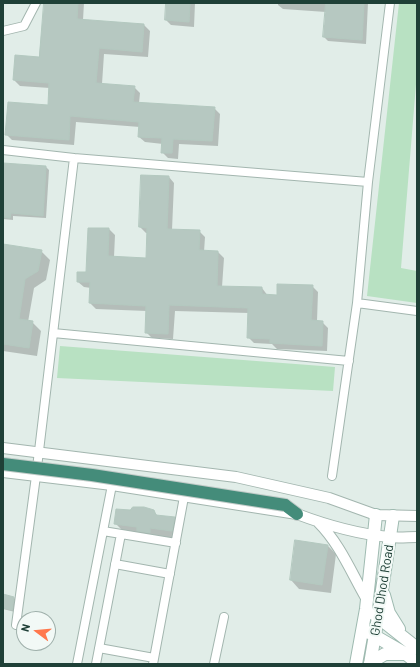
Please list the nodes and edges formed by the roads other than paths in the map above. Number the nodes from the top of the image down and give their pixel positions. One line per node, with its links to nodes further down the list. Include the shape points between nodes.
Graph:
1 (36, 3): 3 (street, via 24,26)
2 (390, 3): 6 (street)
3 (3, 31)
4 (3, 150): 5 (street)
5 (74, 158): 6 (street); 9 (street)
6 (368, 182): 7 (street)
7 (358, 303): 8 (street); 10 (street)
8 (417, 311)
9 (53, 333): 10 (street); 12 (street)
10 (348, 361): 16 (street)
11 (3, 448): 12 (street)
12 (39, 452): 15 (street); 20 (street, via 236,477 329,498)
13 (3, 464): 19 (highway, bridge, via 285,505)
14 (3, 472): 15 (street)
15 (36, 476): 17 (street); 34 (street)
16 (332, 476)
17 (112, 485): 18 (street); 24 (street)
18 (184, 497): 19 (street); 29 (street)
19 (297, 514): 23 (street)
20 (376, 515): 21 (street); 26 (main road)
21 (393, 516): 22 (street); 27 (main road, Ghod Dhod Road)
22 (417, 516)
23 (318, 522): 26 (street); 33 (street, via 330,534 339,549)
24 (103, 531): 25 (street); 46 (street)
25 (121, 534): 29 (street); 30 (street)
26 (373, 535): 27 (street); 33 (main road)
27 (391, 537): 28 (street); 32 (main road, Ghod Dhod Road)
28 (417, 537)
29 (176, 543): 31 (street)
30 (115, 564): 31 (street); 40 (street)
31 (170, 574): 43 (street)
32 (383, 584): 36 (main road, Ghod Dhod Road); 39 (main road, via 391,619)
33 (366, 603): 36 (main road); 37 (main road)
34 (18, 611)
35 (224, 617): 48 (street)
36 (378, 617): 38 (main road, Ghod Dhod Road); 39 (main road)
37 (362, 629): 38 (main road); 49 (main road)
38 (375, 635): 42 (main road); 44 (main road, Ghod Dhod Road)
39 (406, 640): 41 (main road)
40 (99, 648): 43 (street); 47 (street)
41 (417, 648)
42 (406, 654): 44 (main road, via 385,654); 45 (main road)
43 (153, 661)
44 (370, 663)
45 (417, 663)
46 (77, 664)
47 (96, 664)
48 (214, 664)
49 (356, 664)

